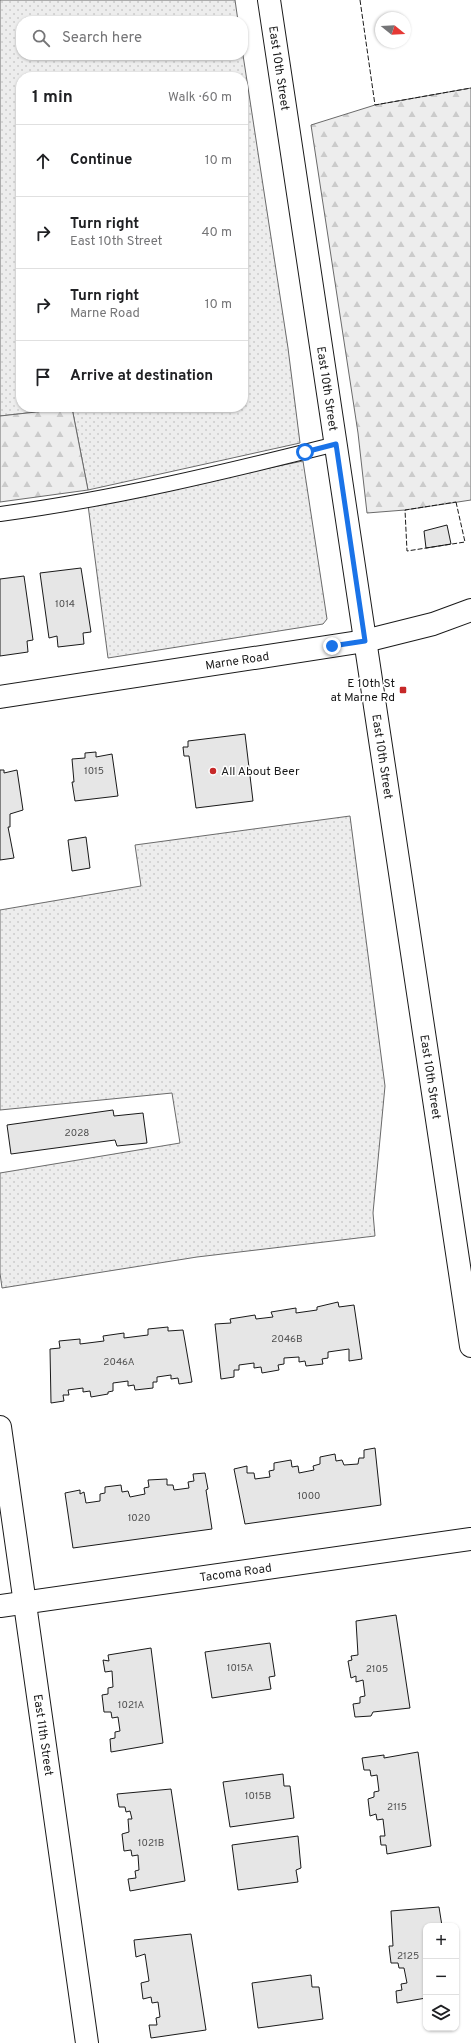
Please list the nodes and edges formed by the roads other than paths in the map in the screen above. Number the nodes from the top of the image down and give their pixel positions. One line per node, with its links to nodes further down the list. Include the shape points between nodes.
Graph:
1 (269, 0): 2 (street, East 10th Street)
2 (336, 444): 3 (lane, via 60,506); 5 (street, East 10th Street)
3 (0, 514)
4 (471, 610): 5 (street, Marne Road, via 433,624)
5 (365, 641): 6 (street, Marne Road); 7 (street, East 10th Street)
6 (0, 697)
7 (471, 1346)
8 (0, 1427): 10 (street, East 11th Street)
9 (471, 1539): 10 (street, Tacoma Road)
10 (24, 1603): 11 (street, Tacoma Road); 12 (street, East 11th Street)
11 (0, 1606)
12 (87, 2043)

